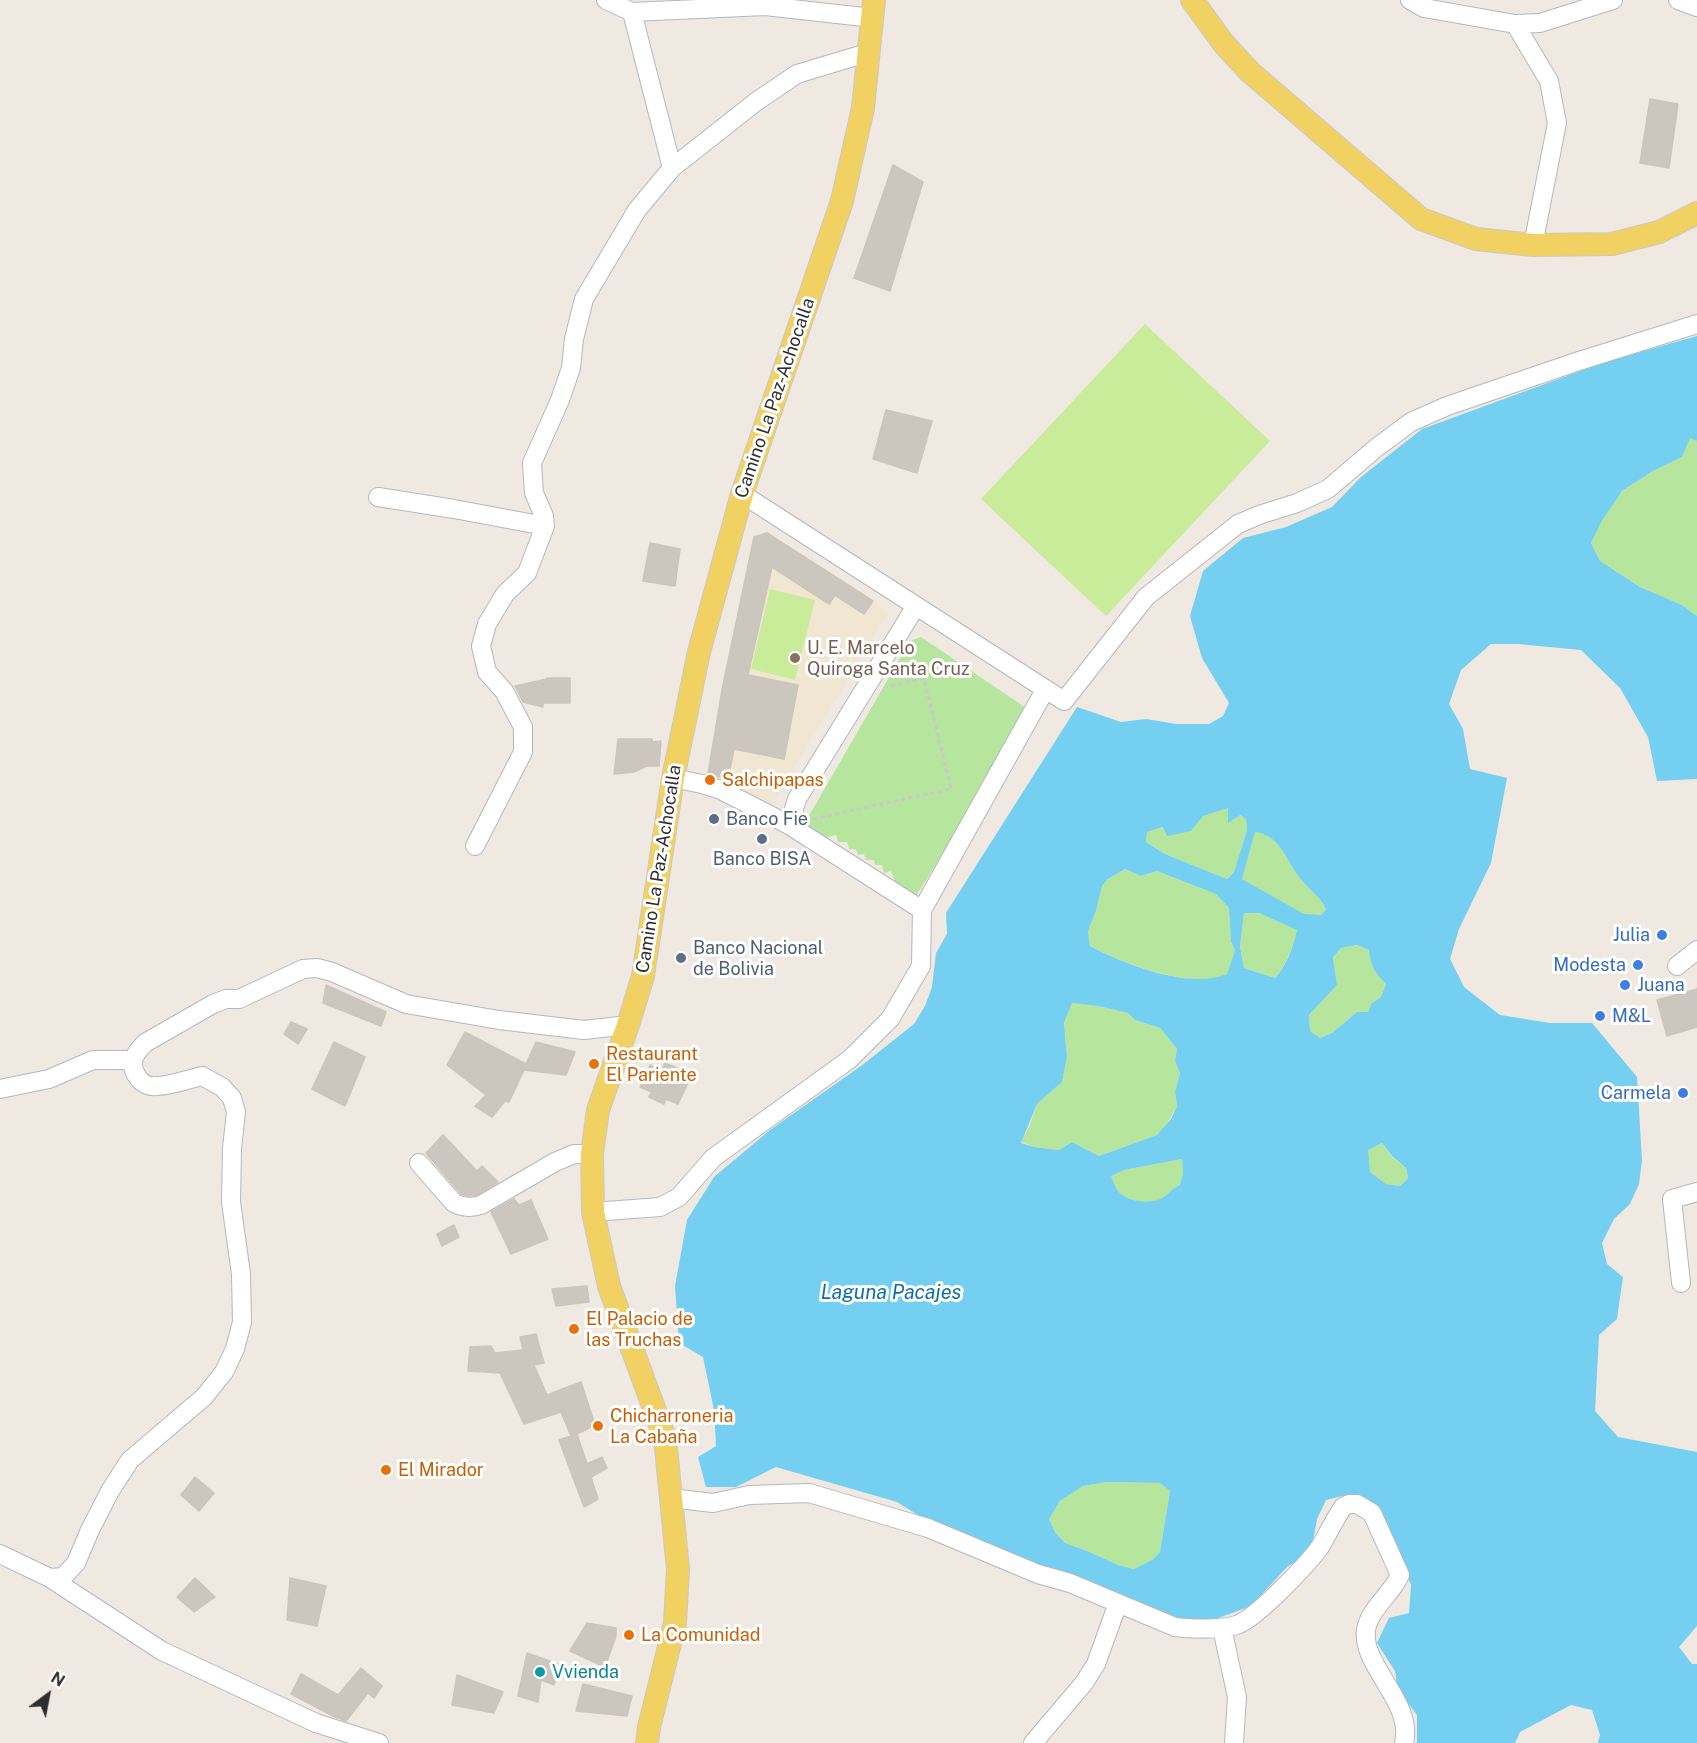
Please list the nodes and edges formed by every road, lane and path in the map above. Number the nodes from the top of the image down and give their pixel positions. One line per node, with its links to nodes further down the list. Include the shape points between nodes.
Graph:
1 (606, 0): 8 (street)
2 (1192, 0): 13 (main road, via 1250,72 1421,219 1476,239)
3 (1410, 0): 9 (street, via 1424,8)
4 (1613, 0): 9 (street, via 1540,23)
5 (1678, 0): 6 (street)
6 (1697, 7)
7 (873, 9): 8 (street, via 765,6); 10 (main road, Camino La Paz-Achocalla)
8 (632, 12): 11 (street)
9 (1515, 24): 13 (street, via 1549,81 1557,123)
10 (870, 52): 11 (street, via 797,74 756,101); 15 (main road, Camino La Paz-Achocalla, via 863,108 842,201)
11 (672, 168): 17 (street, via 637,210 584,299 571,368 532,463 534,493)
12 (1697, 213): 13 (main road, via 1659,232 1612,244)
13 (1533, 245)
14 (1697, 324): 20 (street, via 1447,406 1411,422 1328,489 1238,524 1146,597 1064,701)
15 (742, 494): 18 (street); 21 (main road, Camino La Paz-Achocalla, via 699,652)
16 (378, 497): 17 (street)
17 (545, 526): 23 (street, via 527,573 505,594 487,624 481,646 487,672 504,691 523,727 523,752)
18 (916, 606): 20 (street); 22 (street, via 797,800)
19 (882, 688): 22 (path, via 924,678 951,789)
20 (1045, 690): 24 (street)
21 (673, 778): 22 (street, via 721,790); 27 (main road, Camino La Paz-Achocalla, via 643,976)
22 (798, 823): 24 (street)
23 (476, 846)
24 (922, 910): 33 (street, via 921,966 890,1018 850,1059 713,1158 679,1197 660,1207)
25 (1697, 950): 26 (street)
26 (1677, 966)
27 (628, 1025): 28 (street, via 584,1030 406,1004 317,968 303,969 239,999 213,1004 145,1043); 30 (main road, Camino La Paz-Achocalla, via 598,1110)
28 (133, 1060): 29 (street, via 93,1060 50,1079); 37 (street, via 133,1071 142,1083 154,1087 202,1076 232,1098 236,1112 231,1202 241,1274 242,1322 225,1372 204,1397 130,1460 76,1563 63,1577)
29 (0, 1089)
30 (592, 1154): 31 (street, via 574,1154 555,1162 473,1207 454,1203); 33 (main road, Camino La Paz-Achocalla)
31 (419, 1163)
32 (1697, 1192): 34 (street, via 1672,1199)
33 (593, 1212): 35 (main road, Camino La Paz-Achocalla, via 609,1286 665,1438)
34 (1681, 1283)
35 (671, 1498): 38 (street, via 713,1503 749,1495 809,1492 927,1528); 41 (main road, Camino La Paz-Achocalla, via 678,1569 675,1623)
36 (0, 1554): 37 (street)
37 (50, 1578): 40 (street, via 162,1651 316,1723)
38 (1118, 1603): 39 (street, via 1175,1627); 42 (street, via 1096,1664)
39 (1222, 1628): 43 (street, via 1237,1697); 44 (street, via 1239,1624 1257,1613 1288,1583 1319,1549 1343,1507 1365,1507 1372,1513 1400,1575 1366,1631 1368,1648 1403,1716 1407,1731)
40 (379, 1743)
41 (647, 1743)
42 (1033, 1743)
43 (1234, 1743)
44 (1404, 1743)

